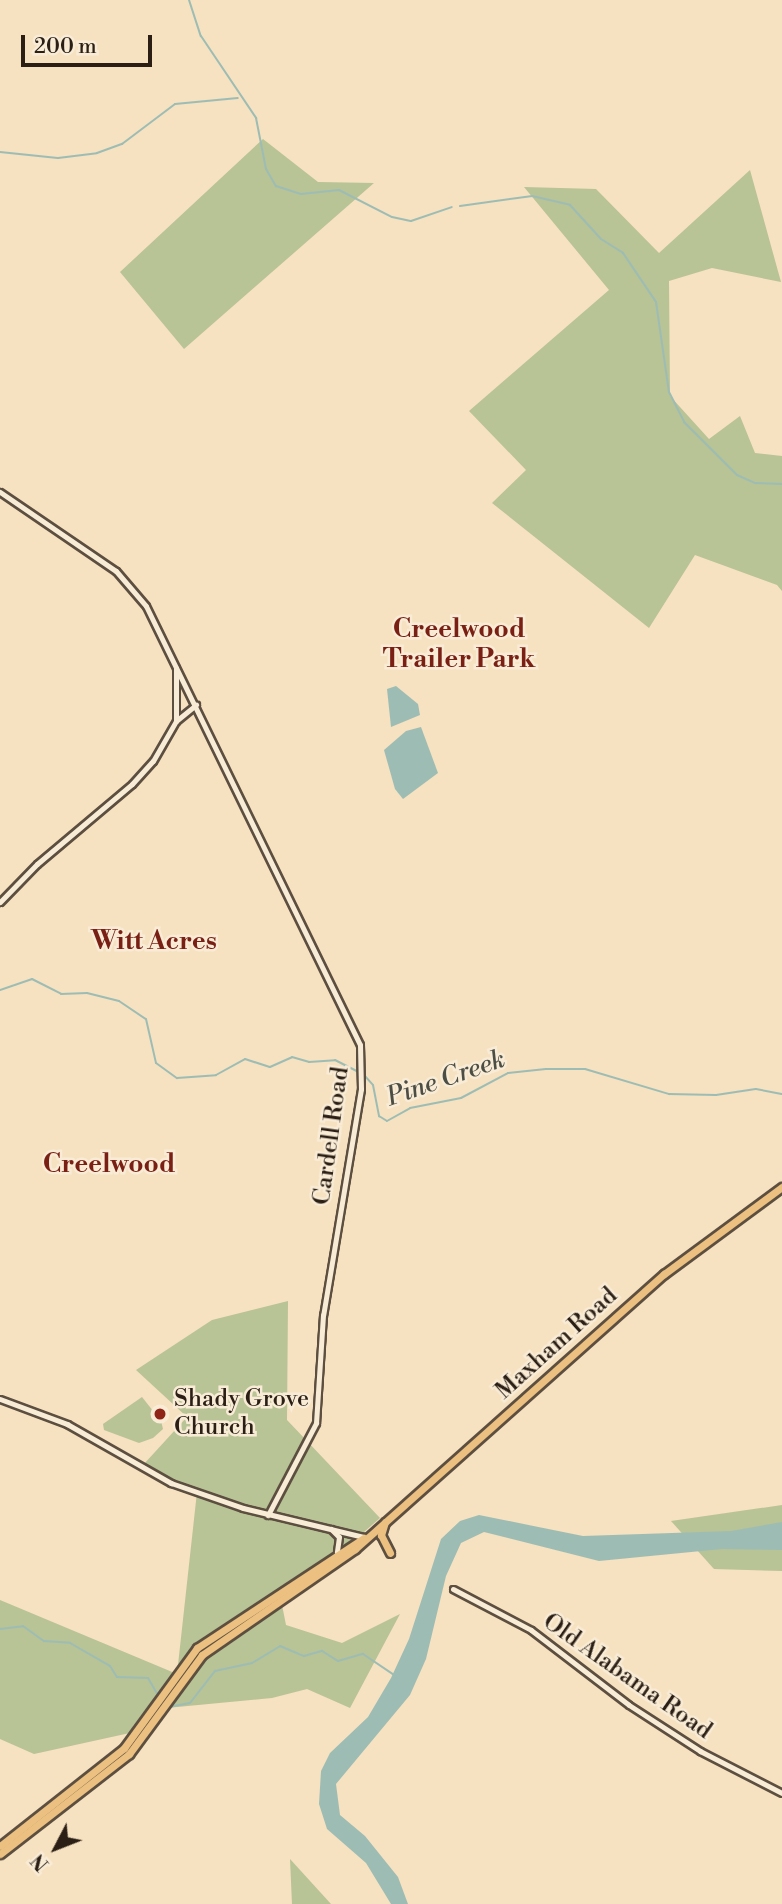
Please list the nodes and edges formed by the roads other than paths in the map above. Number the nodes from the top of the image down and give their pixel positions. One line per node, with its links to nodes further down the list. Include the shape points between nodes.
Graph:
1 (0, 492): 2 (street, Cardell Road, via 116,571 146,606)
2 (176, 664): 3 (street, Cardell Road); 4 (street)
3 (196, 705): 4 (street); 8 (street, Cardell Road, via 354,1028 361,1058 361,1082 323,1315 316,1423)
4 (176, 721): 5 (street, via 153,761 132,784 37,864)
5 (0, 902)
6 (782, 1187): 9 (main road, Maxham Road, via 664,1274)
7 (0, 1399): 8 (street, via 67,1424 171,1482)
8 (268, 1514): 10 (street)
9 (385, 1521): 11 (main road, Maxham Road); 13 (main road, via 381,1535)
10 (328, 1527): 11 (street); 12 (street, via 339,1537)
11 (364, 1537): 12 (main road, Maxham Road); 15 (main road, Maxham Road, via 202,1655)
12 (337, 1552): 15 (main road, Maxham Road, via 197,1648)
13 (390, 1553)
14 (453, 1589): 17 (street, Old Alabama Road, via 531,1630 629,1705 700,1751)
15 (167, 1691): 16 (main road, Maxham Road)
16 (157, 1709): 18 (main road, Maxham Road, via 124,1748); 19 (main road, Maxham Road, via 116,1767)
17 (782, 1793)
18 (0, 1846)
19 (0, 1854)

